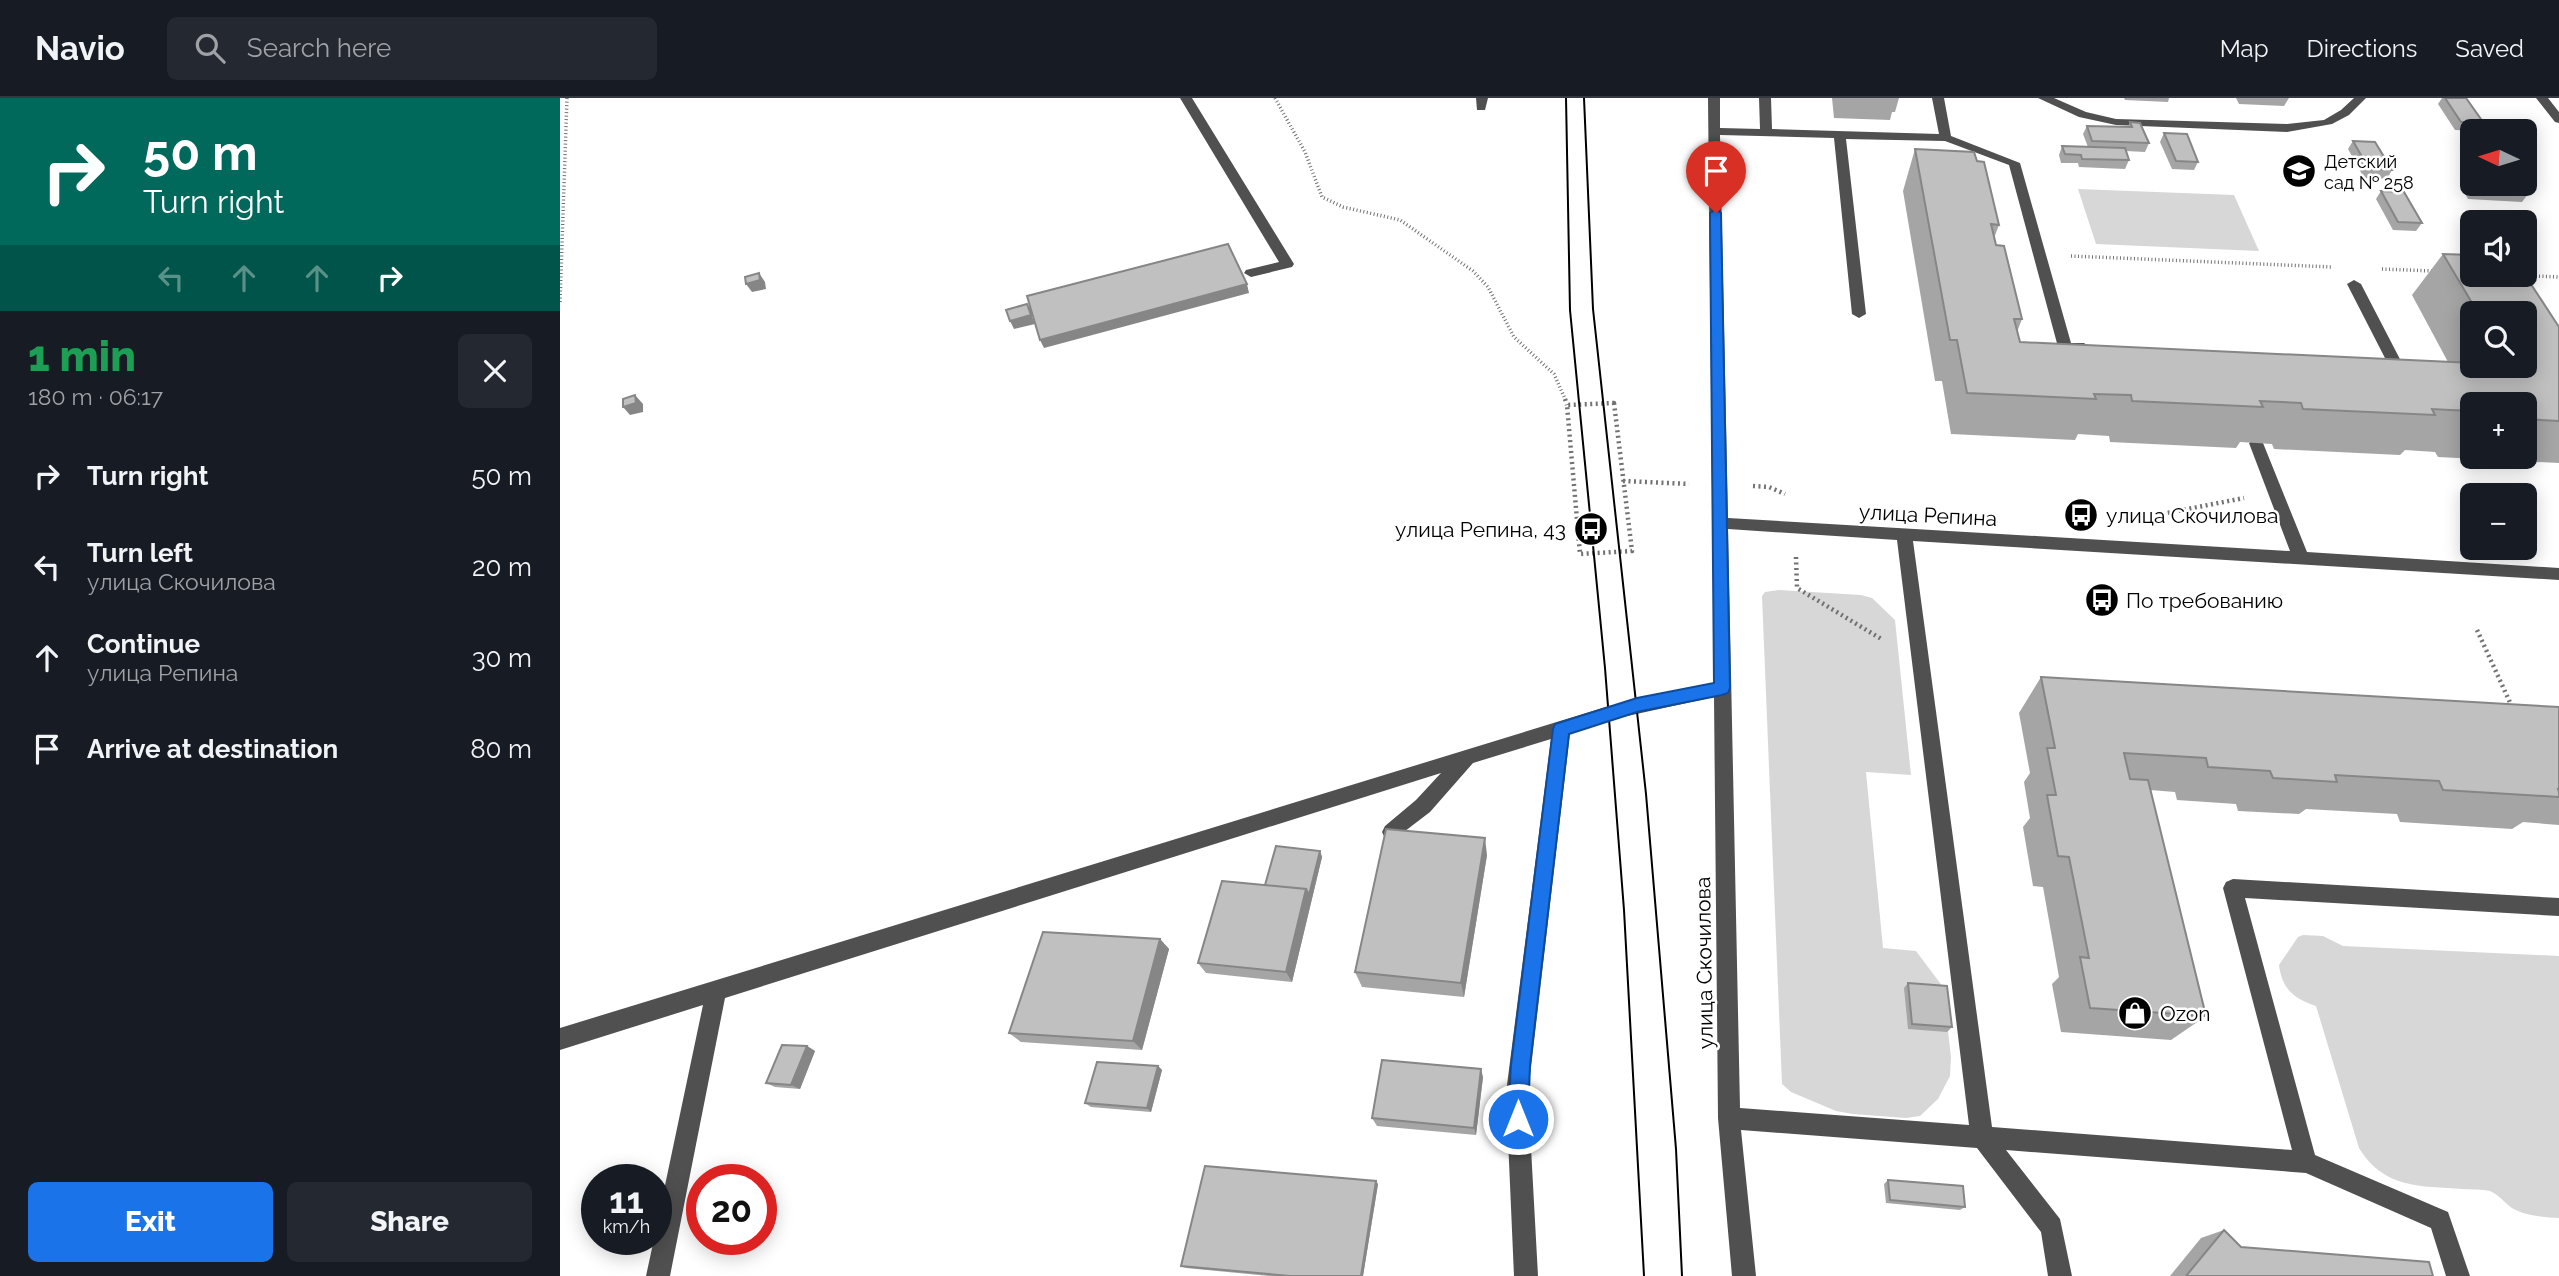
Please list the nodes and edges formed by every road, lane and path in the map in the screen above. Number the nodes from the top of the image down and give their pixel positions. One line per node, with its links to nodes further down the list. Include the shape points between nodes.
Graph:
1 (567, 98): 23 (path)
2 (1186, 98): 19 (street, via 1287,264)
3 (1275, 98): 27 (path, via 1312,167 1322,199 1399,220 1482,279 1496,296 1518,343 1562,381)
4 (1714, 98): 11 (street)
5 (1765, 98): 12 (street)
6 (1938, 98): 14 (street)
7 (2044, 98): 8 (street, via 2083,115 2116,122 2307,128 2344,115)
8 (2360, 98)
9 (2542, 98): 10 (street)
10 (2559, 120)
11 (1714, 131): 12 (street); 29 (street)
12 (1766, 133): 13 (street)
13 (1840, 135): 14 (street); 24 (street)
14 (1946, 138): 15 (street, via 2014,163)
15 (2039, 254): 16 (path); 25 (street, via 2065,347)
16 (2337, 267)
17 (2378, 269): 18 (path)
18 (2446, 272)
19 (1251, 273)
20 (2537, 276): 21 (path)
21 (2559, 277)
22 (2354, 284): 26 (street, via 2396,365)
23 (560, 302)
24 (1860, 314)
25 (2104, 349)
26 (2370, 363)
27 (1566, 405): 27 (path, via 1580,554 1632,551 1614,403)
28 (2256, 443): 32 (street)
29 (1720, 523): 30 (street, улица Репина); 36 (street, улица Скочилова)
30 (1794, 528): 31 (street, улица Репина); 35 (path, via 1797,588 1893,646)
31 (1904, 534): 32 (street, улица Репина); 35 (street)
32 (2301, 559): 33 (street, улица Репина)
33 (2559, 575)
34 (2477, 630): 37 (path)
35 (1918, 648): 45 (street)
36 (1722, 688): 38 (street, via 1637,705); 44 (street, улица Скочилова)
37 (2519, 721)
38 (1561, 729): 39 (street); 48 (street, via 1517,1093)
39 (1466, 759): 40 (street); 42 (street)
40 (1392, 832)
41 (2559, 907): 46 (street, via 2233,888)
42 (716, 991): 43 (street); 47 (street)
43 (560, 1039)
44 (1729, 1118): 45 (street); 49 (street, улица Скочилова)
45 (1982, 1137): 46 (street); 50 (street, via 2052,1227)
46 (2306, 1162): 51 (street, via 2440,1220)
47 (658, 1276)
48 (1526, 1276)
49 (1744, 1276)
50 (2060, 1276)
51 (2458, 1276)

